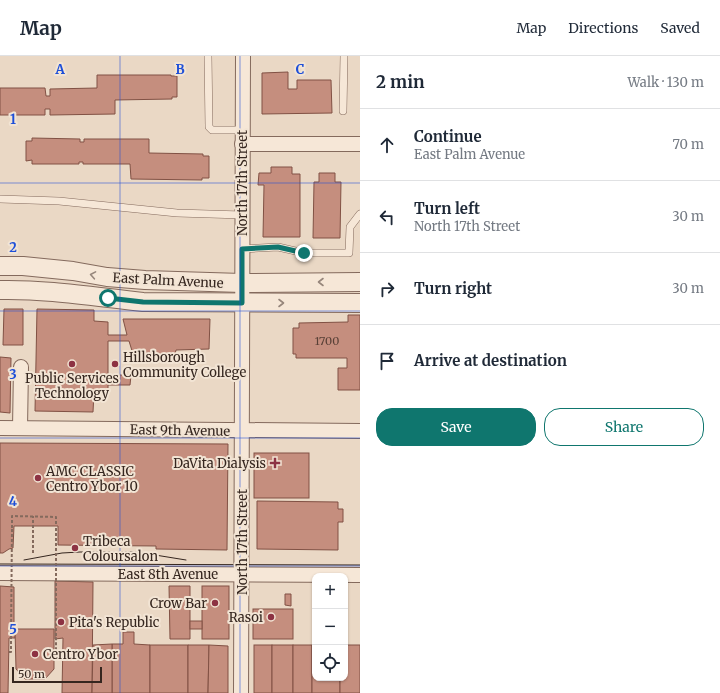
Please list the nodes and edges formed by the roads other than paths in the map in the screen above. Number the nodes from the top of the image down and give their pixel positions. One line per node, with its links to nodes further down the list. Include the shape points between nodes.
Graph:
1 (208, 56): 5 (lane, via 209,127 212,130)
2 (243, 56): 5 (street, North 17th Street)
3 (344, 56): 4 (lane)
4 (343, 111)
5 (242, 137): 6 (street); 9 (street, North 17th Street)
6 (360, 144)
7 (0, 199): 9 (lane, via 59,201 177,213)
8 (360, 214): 10 (lane, via 350,226 349,253 304,253 278,247)
9 (242, 215): 10 (street, North 17th Street)
10 (242, 249): 13 (street, North 17th Street)
11 (0, 266): 13 (street, East Palm Avenue, one-way to 11, via 145,280 23,266)
12 (360, 282): 13 (street, East Palm Avenue, one-way to 13)
13 (242, 283): 15 (street, North 17th Street)
14 (0, 290): 15 (street, East Palm Avenue, via 68,293 143,302)
15 (242, 303): 16 (street, East Palm Avenue, one-way to 16); 20 (street, North 17th Street)
16 (360, 303)
17 (21, 367): 19 (street)
18 (0, 428): 19 (street, East 9th Avenue)
19 (20, 428): 20 (street, East 9th Avenue)
20 (242, 430): 21 (street, East 9th Avenue); 23 (street, North 17th Street)
21 (360, 431)
22 (0, 573): 23 (street, East 8th Avenue)
23 (242, 575): 24 (street, East 8th Avenue); 25 (street, North 17th Street)
24 (360, 575)
25 (241, 693)

